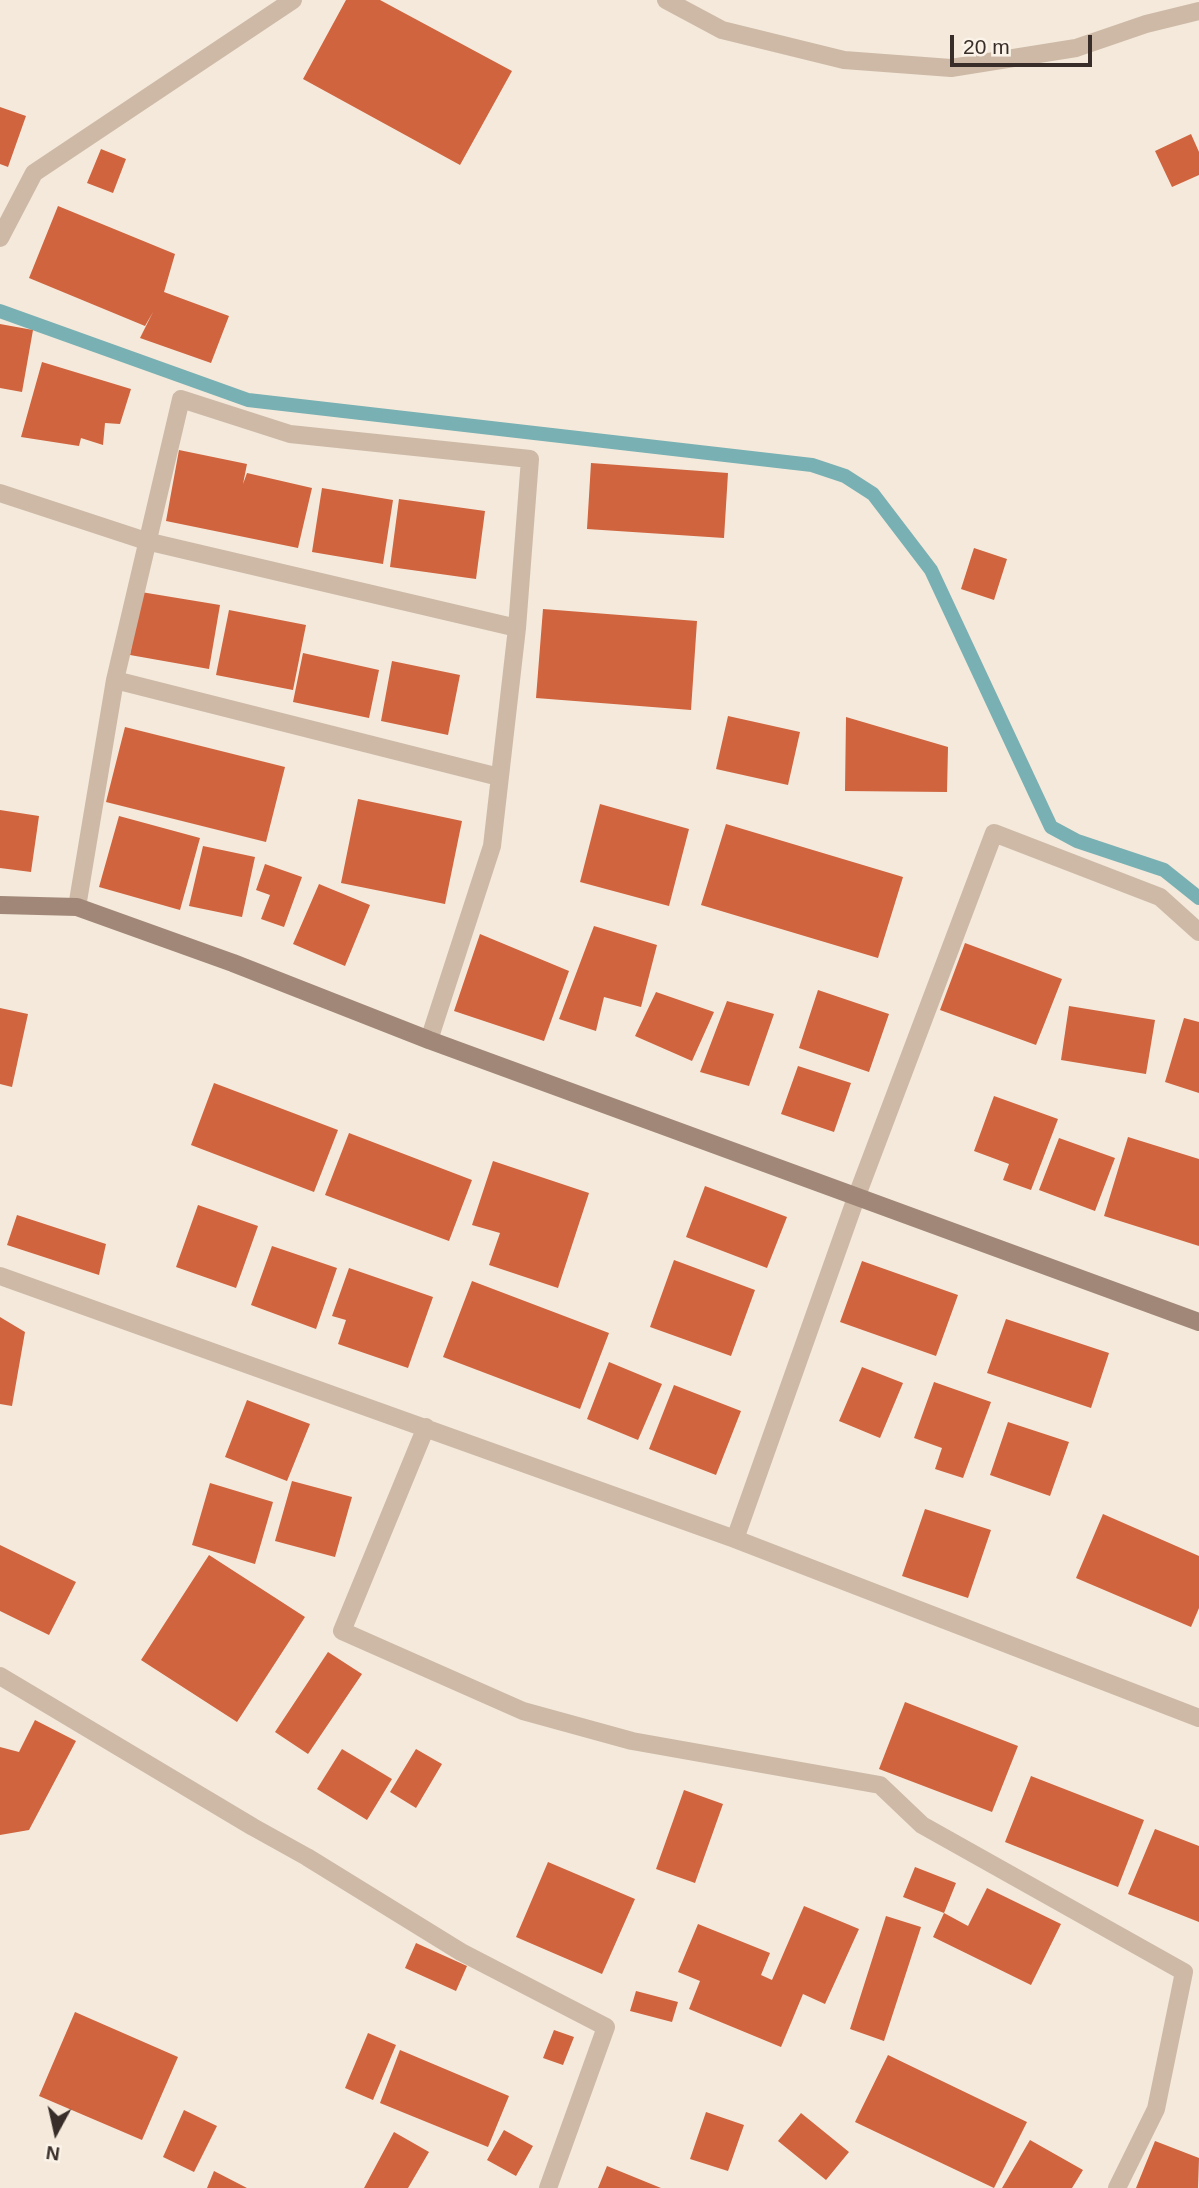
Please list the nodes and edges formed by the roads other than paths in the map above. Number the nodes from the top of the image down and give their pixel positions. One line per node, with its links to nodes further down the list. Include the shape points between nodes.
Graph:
1 (293, 0): 4 (street, via 34,173)
2 (666, 0): 3 (street, via 722,30 844,60 950,68 1076,48)
3 (1199, 11)
4 (0, 238)
5 (0, 493): 6 (street)
6 (146, 541): 7 (street); 7 (street, via 181,399 290,434 530,459); 8 (street)
7 (517, 628): 9 (street)
8 (115, 680): 9 (street); 11 (street)
9 (499, 777): 13 (street, via 492,846)
10 (0, 905): 11 (street)
11 (77, 907): 13 (street, via 233,962)
12 (1199, 932): 14 (street, via 1160,897 994,833)
13 (429, 1040): 14 (street)
14 (856, 1198): 16 (street); 18 (street)
15 (0, 1276): 17 (street)
16 (1199, 1322)
17 (426, 1427): 18 (street); 22 (street, via 342,1631 523,1711 632,1741 880,1785 922,1825 1184,1972 1156,2109)
18 (735, 1539): 20 (street)
19 (0, 1676): 21 (street, via 461,1952 606,2027)
20 (1199, 1718)
21 (548, 2188)
22 (1117, 2188)

